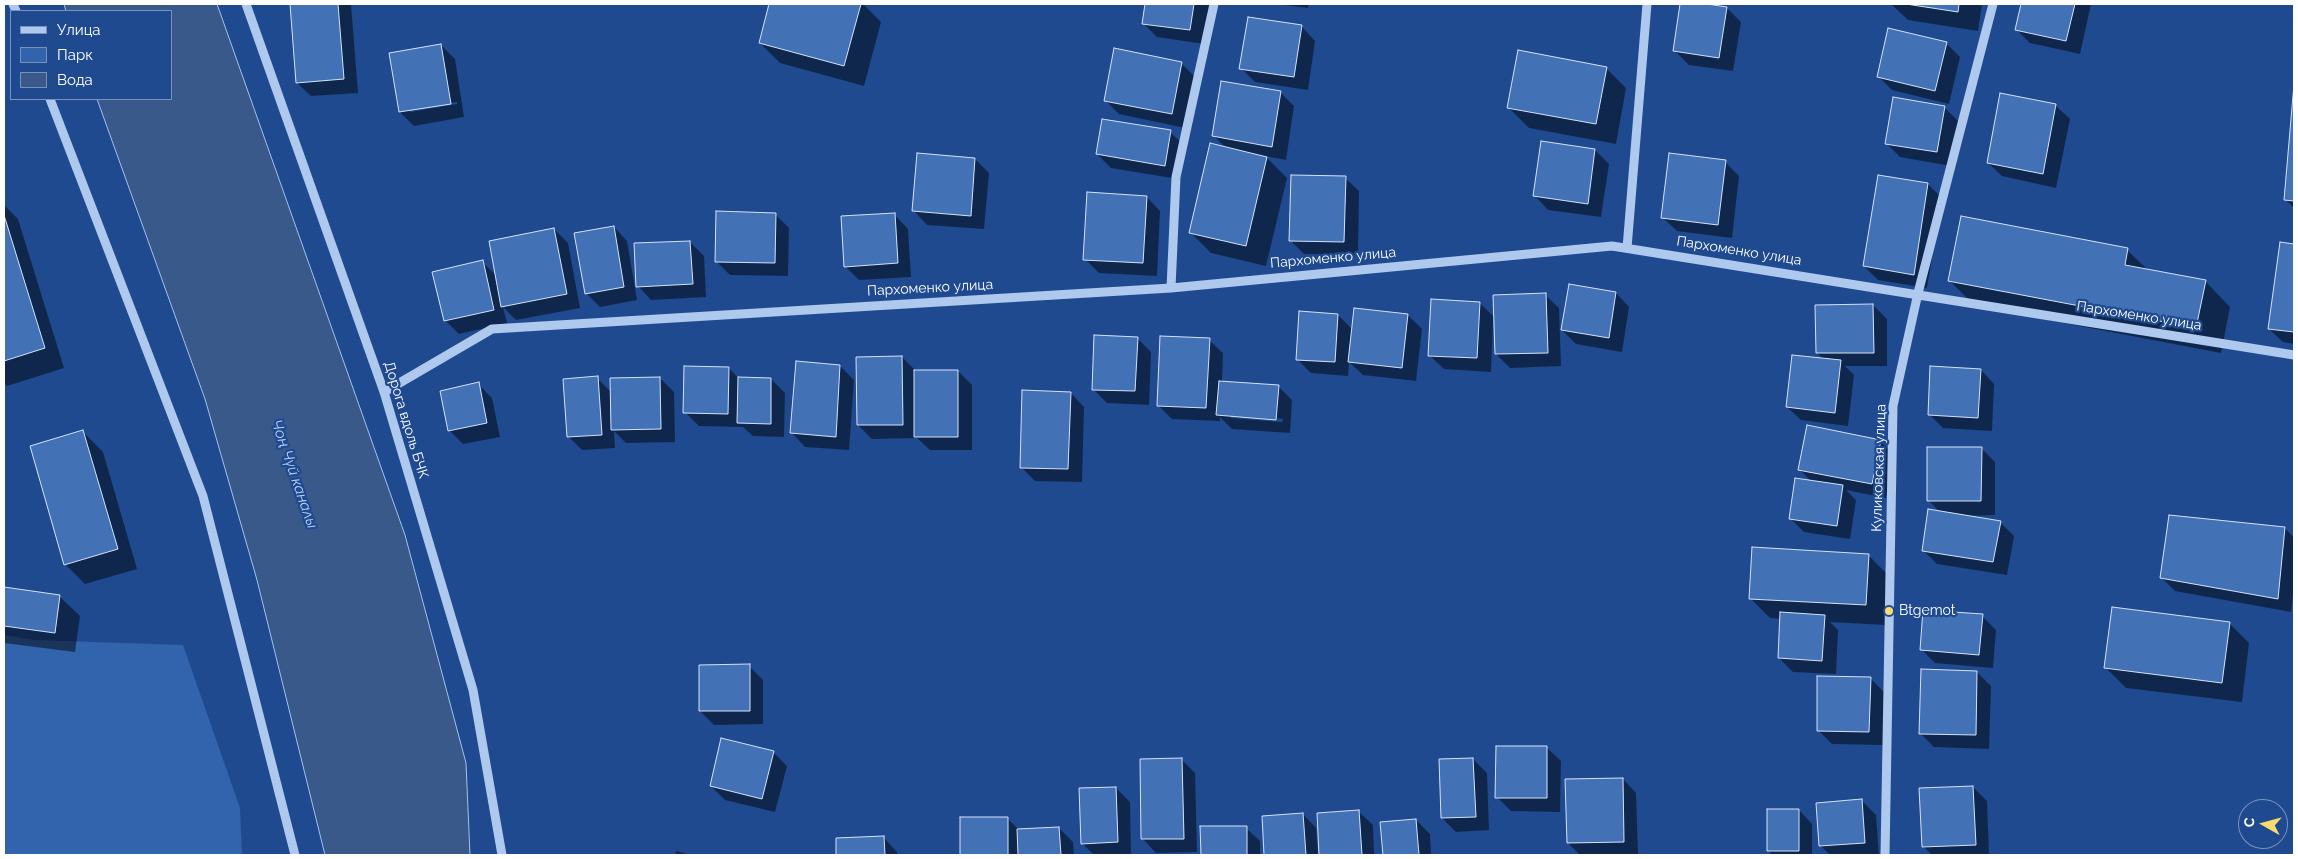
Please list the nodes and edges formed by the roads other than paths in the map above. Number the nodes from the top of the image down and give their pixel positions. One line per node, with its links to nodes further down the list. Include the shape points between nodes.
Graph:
1 (246, 4): 10 (street, Дорога вдоль БЧК)
2 (1214, 4): 7 (street, via 1176,177)
3 (1646, 4): 6 (street)
4 (1993, 4): 8 (street, Куликовская улица)
5 (50, 100): 11 (street, via 203,496)
6 (1627, 248): 7 (street, Пархоменко улица, via 1612,246); 8 (street, Пархоменко улица)
7 (1171, 288): 10 (street, Пархоменко улица, via 492,329)
8 (1918, 293): 9 (street, Пархоменко улица); 13 (street, Куликовская улица, via 1893,406)
9 (2294, 355)
10 (384, 392): 12 (street, Дорога вдоль БЧК, via 474,690)
11 (295, 855)
12 (502, 855)
13 (1885, 855)

